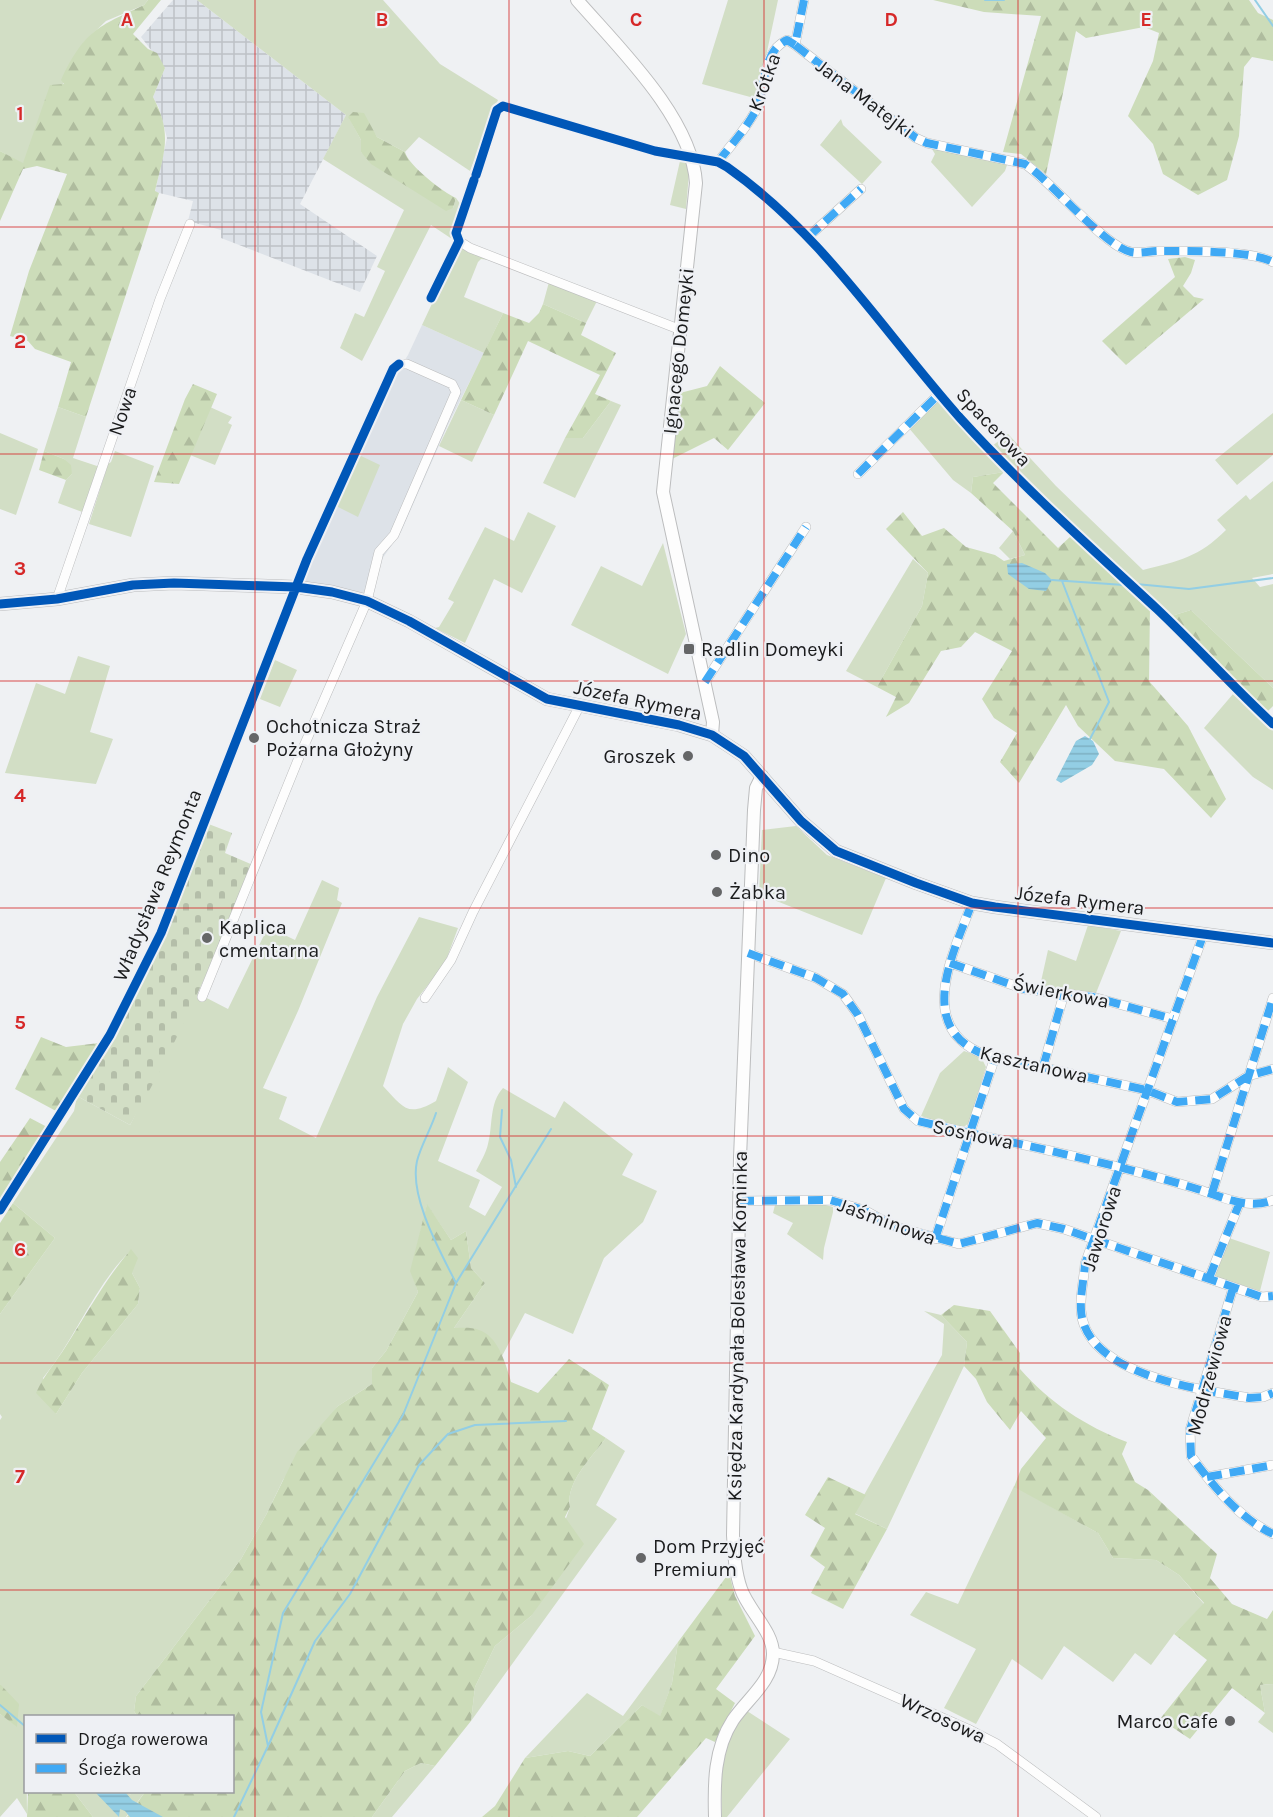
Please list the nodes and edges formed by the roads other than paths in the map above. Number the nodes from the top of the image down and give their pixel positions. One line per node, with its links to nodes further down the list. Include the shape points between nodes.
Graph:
1 (576, 0): 4 (street, Ignacego Domeyki, via 656,94)
2 (804, 0): 3 (street)
3 (795, 45): 5 (street, Krótka, via 787,40 773,51 758,106); 10 (street, Jana Matejki, via 916,138 1025,164 1084,218 1130,251 1235,254)
4 (693, 158): 5 (street, Spacerowa); 11 (street, Ignacego Domeyki, via 696,183)
5 (718, 162): 9 (street, Spacerowa, via 742,177)
6 (476, 175): 11 (street, via 456,233 459,241)
7 (861, 189): 9 (street)
8 (190, 224): 16 (street, Nowa, via 160,298)
9 (808, 237): 12 (street, Spacerowa)
10 (1273, 262)
11 (681, 330): 19 (street, Ignacego Domeyki, via 663,492)
12 (939, 394): 13 (street); 21 (street, Spacerowa, via 1024,486)
13 (858, 474)
14 (806, 527): 19 (street)
15 (296, 587): 16 (street, Józefa Rymera, via 134,585); 17 (street, Józefa Rymera); 17 (street, Władysława Reymonta, via 393,369 407,364 452,384 456,392 394,535 379,552); 47 (street, Władysława Reymonta, via 161,933 110,1035)
16 (57, 599): 18 (street, Józefa Rymera)
17 (367, 601): 20 (street, Józefa Rymera, via 428,631 531,691); 32 (street)
18 (0, 604)
19 (705, 682): 22 (street, Ignacego Domeyki)
20 (579, 707): 22 (street, Józefa Rymera); 33 (street, via 451,960)
21 (1273, 724)
22 (712, 735): 23 (street, Józefa Rymera, via 744,756)
23 (762, 776): 24 (street, Józefa Rymera); 25 (street, Księdza Kardynała Bolesława Kominka, via 756,788)
24 (774, 790): 25 (street); 26 (street, Józefa Rymera, via 801,821 836,851)
25 (754, 810): 29 (street, Księdza Kardynała Bolesława Kominka)
26 (972, 903): 27 (street, Józefa Rymera); 30 (street, Kasztanowa)
27 (1204, 933): 28 (street, Józefa Rymera); 35 (street, Jaworowa)
28 (1273, 943)
29 (748, 952): 41 (street, Sosnowa, via 816,978 843,994 858,1015 904,1109 918,1121); 45 (street, Księdza Kardynała Bolesława Kominka)
30 (950, 963): 31 (street, Świerkowa, via 1024,989); 36 (street, Kasztanowa, via 943,994 953,1035 967,1048)
31 (1064, 994): 35 (street, Świerkowa, via 1093,997); 37 (street)
32 (202, 997)
33 (425, 998)
34 (1273, 998): 39 (street)
35 (1173, 1019): 40 (street, Jaworowa)
36 (994, 1057): 37 (street, Kasztanowa); 41 (street)
37 (1043, 1067): 40 (street, Kasztanowa)
38 (1273, 1069): 39 (street, Kasztanowa)
39 (1248, 1076): 40 (street, Kasztanowa, via 1212,1099 1178,1102); 43 (street)
40 (1146, 1090): 42 (street, Jaworowa)
41 (971, 1134): 42 (street, Sosnowa); 48 (street)
42 (1122, 1165): 43 (street, Sosnowa); 49 (street, Jaworowa)
43 (1212, 1193): 46 (street, Sosnowa)
44 (1273, 1200): 46 (street, Sosnowa)
45 (739, 1201): 48 (street, Jaśminowa, via 830,1200); 58 (street, Księdza Kardynała Bolesława Kominka, via 734,1554 741,1590)
46 (1240, 1202): 50 (street)
47 (0, 1210)
48 (936, 1239): 49 (street, Jaśminowa, via 959,1244 1037,1224)
49 (1094, 1241): 50 (street, Jaśminowa); 53 (street, Jaworowa, via 1085,1264 1081,1311 1087,1333 1102,1351 1130,1369)
50 (1209, 1278): 51 (street, Jaśminowa)
51 (1233, 1288): 52 (street, Jaśminowa, via 1262,1297); 53 (street, Modrzewiowa)
52 (1273, 1296)
53 (1202, 1388): 54 (street, Jaworowa, via 1249,1398); 56 (street, Modrzewiowa, via 1190,1430 1191,1456)
54 (1273, 1393)
55 (1273, 1465): 56 (street)
56 (1207, 1477): 57 (street, Modrzewiowa, via 1257,1526)
57 (1273, 1534)
58 (773, 1652): 59 (street, via 764,1682 724,1738 717,1760); 60 (street, Wrzosowa, via 814,1661 969,1729 997,1744)
59 (715, 1817)
60 (1096, 1817)

